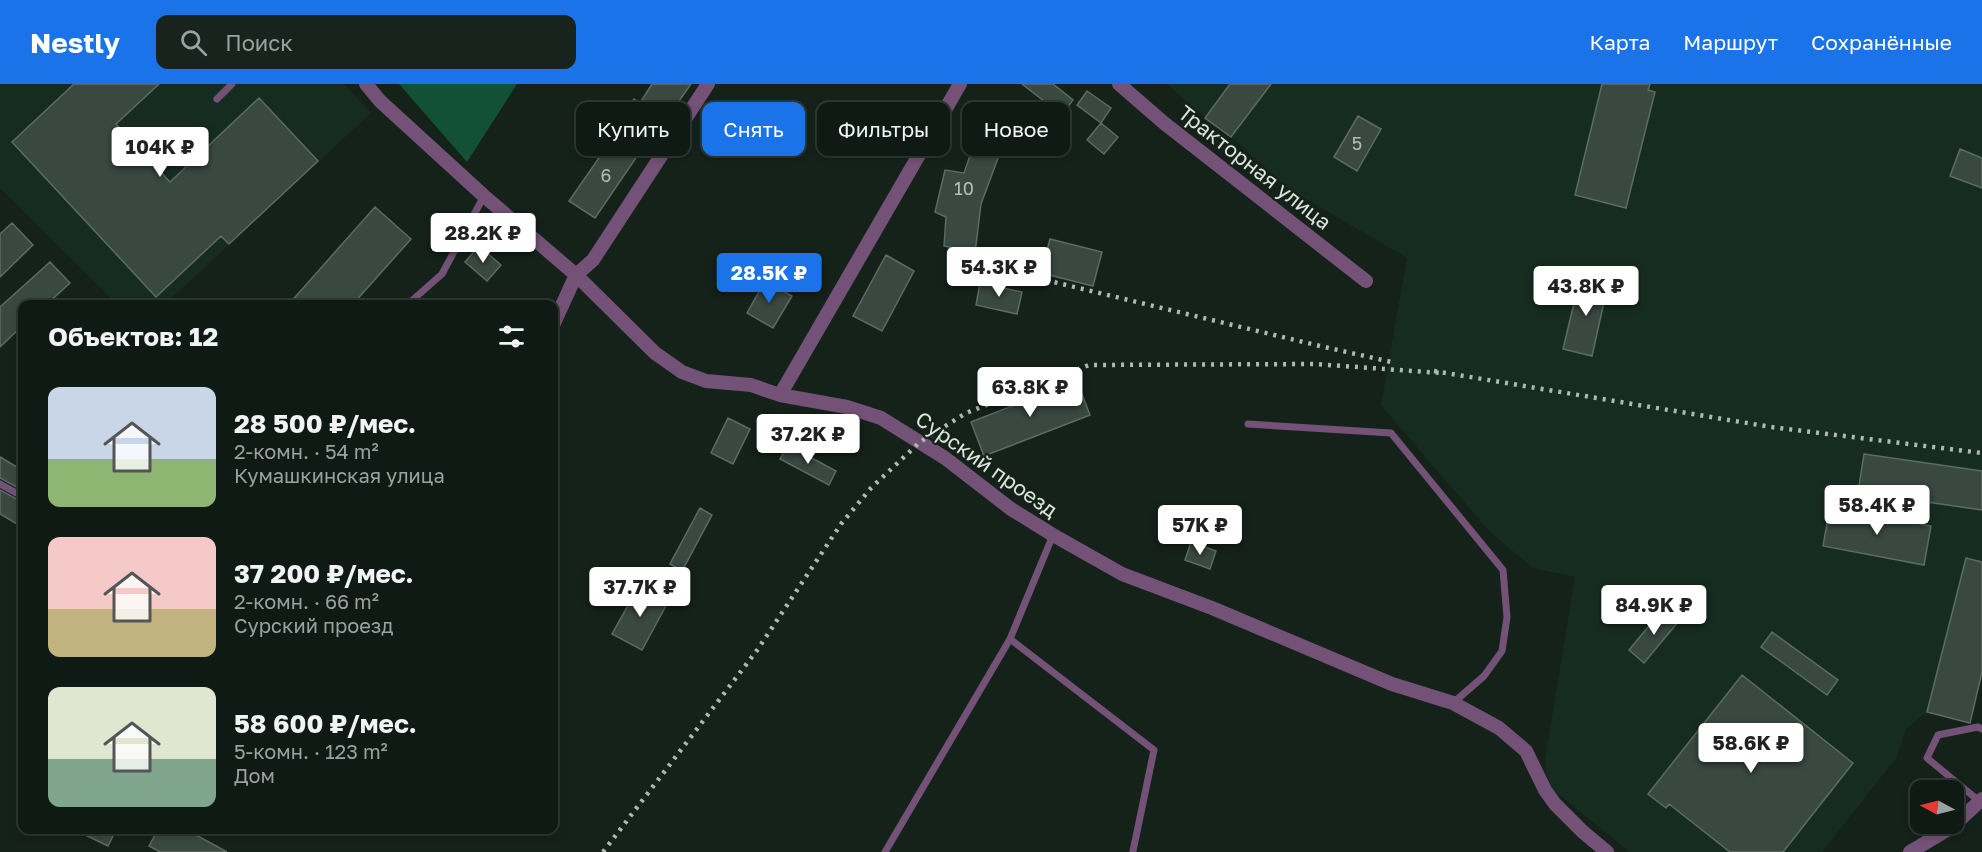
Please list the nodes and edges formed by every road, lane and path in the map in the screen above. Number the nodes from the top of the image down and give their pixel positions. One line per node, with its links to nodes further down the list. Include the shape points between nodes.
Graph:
1 (232, 84): 6 (lane)
2 (366, 84): 7 (street, Сурский проезд)
3 (708, 84): 8 (street, via 593,260)
4 (960, 84): 12 (street)
5 (1119, 84): 9 (street, Тракторная улица)
6 (217, 99)
7 (484, 196): 8 (street, Сурский проезд); 10 (lane, via 442,274)
8 (576, 275): 11 (street); 12 (street, Сурский проезд, via 655,353 682,372 706,381 751,385)
9 (1366, 281)
10 (413, 300)
11 (558, 314)
12 (780, 395): 16 (street, Сурский проезд, via 847,407 881,418)
13 (1248, 424): 18 (lane, via 1391,433 1503,570 1507,617 1502,651 1484,676)
14 (0, 484): 15 (lane)
15 (18, 494)
16 (1053, 535): 17 (lane); 18 (street, Сурский проезд, via 1122,574 1392,684)
17 (1010, 639): 21 (lane, via 1154,750); 22 (lane)
18 (1453, 703): 23 (street, Сурский проезд, via 1499,728 1526,751 1555,804)
19 (1982, 729): 20 (lane, via 1938,735 1927,758)
20 (1981, 800): 24 (street, via 1952,827)
21 (1133, 851)
22 (885, 852)
23 (1607, 852)
24 (1910, 852)

